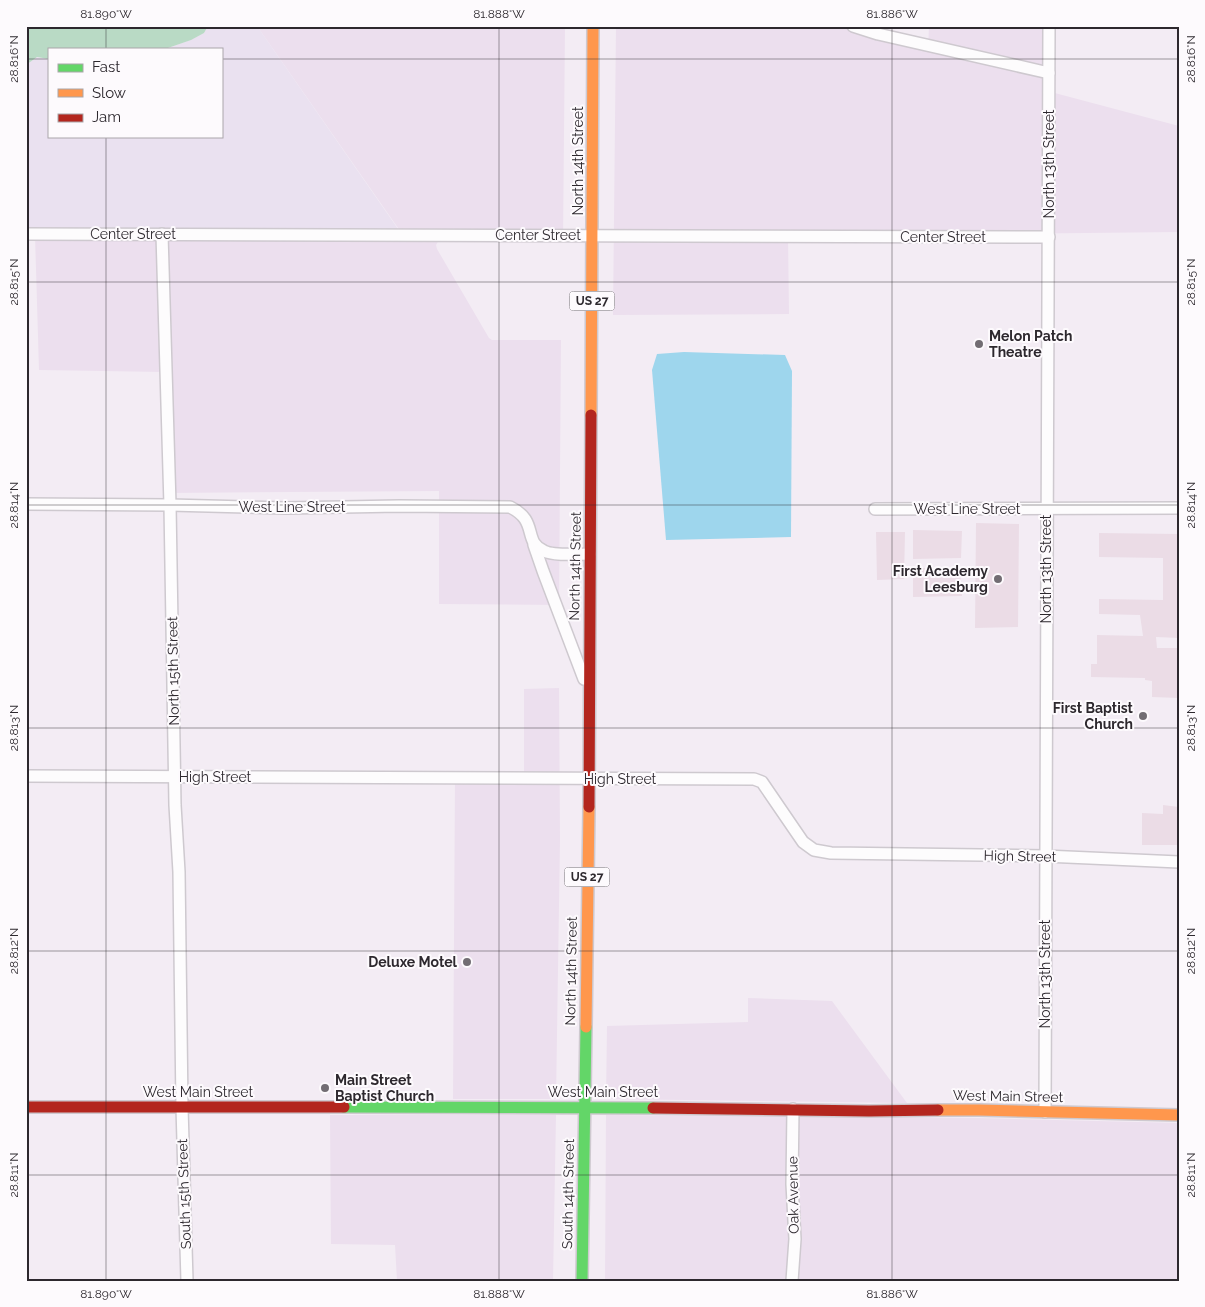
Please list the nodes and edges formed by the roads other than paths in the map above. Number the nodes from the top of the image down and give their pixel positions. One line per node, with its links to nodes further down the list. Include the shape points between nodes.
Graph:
1 (593, 26): 8 (main road, North 14th Street / US 27)
2 (853, 26): 4 (street)
3 (1049, 26): 5 (street, North 13th Street)
4 (878, 30): 5 (street)
5 (1049, 73): 9 (street, North 13th Street)
6 (26, 234): 7 (street, Center Street)
7 (162, 234): 8 (street, Center Street); 11 (street, North 15th Street)
8 (592, 235): 9 (street, Center Street); 16 (main road, North 14th Street / US 27)
9 (1049, 237): 14 (street, North 13th Street)
10 (26, 504): 11 (street, West Line Street)
11 (170, 505): 15 (street, West Line Street, via 510,507 526,519); 19 (street, North 15th Street)
12 (1179, 508): 14 (street, West Line Street)
13 (875, 509): 14 (street, West Line Street)
14 (1047, 509): 21 (street, North 13th Street)
15 (534, 544): 16 (street, via 545,552 556,554); 17 (street, West Line Street)
16 (590, 554): 17 (main road, North 14th Street / US 27)
17 (589, 693): 20 (main road, North 14th Street / US 27)
18 (26, 776): 19 (street, High Street)
19 (175, 777): 20 (street, High Street); 24 (street, North 15th Street)
20 (589, 779): 21 (street, High Street, via 762,782 803,842 814,850 832,853); 25 (main road, North 14th Street / US 27)
21 (1045, 856): 22 (street, High Street); 27 (street, North 13th Street)
22 (1179, 862)
23 (26, 1107): 24 (main road, West Main Street)
24 (182, 1107): 25 (main road, West Main Street); 29 (street, South 15th Street)
25 (585, 1107): 26 (main road, West Main Street); 30 (main road, South 14th Street / US 27)
26 (793, 1109): 27 (main road, West Main Street); 31 (street, Oak Avenue)
27 (1045, 1112): 28 (main road, West Main Street)
28 (1179, 1115)
29 (187, 1281)
30 (582, 1281)
31 (792, 1281)

